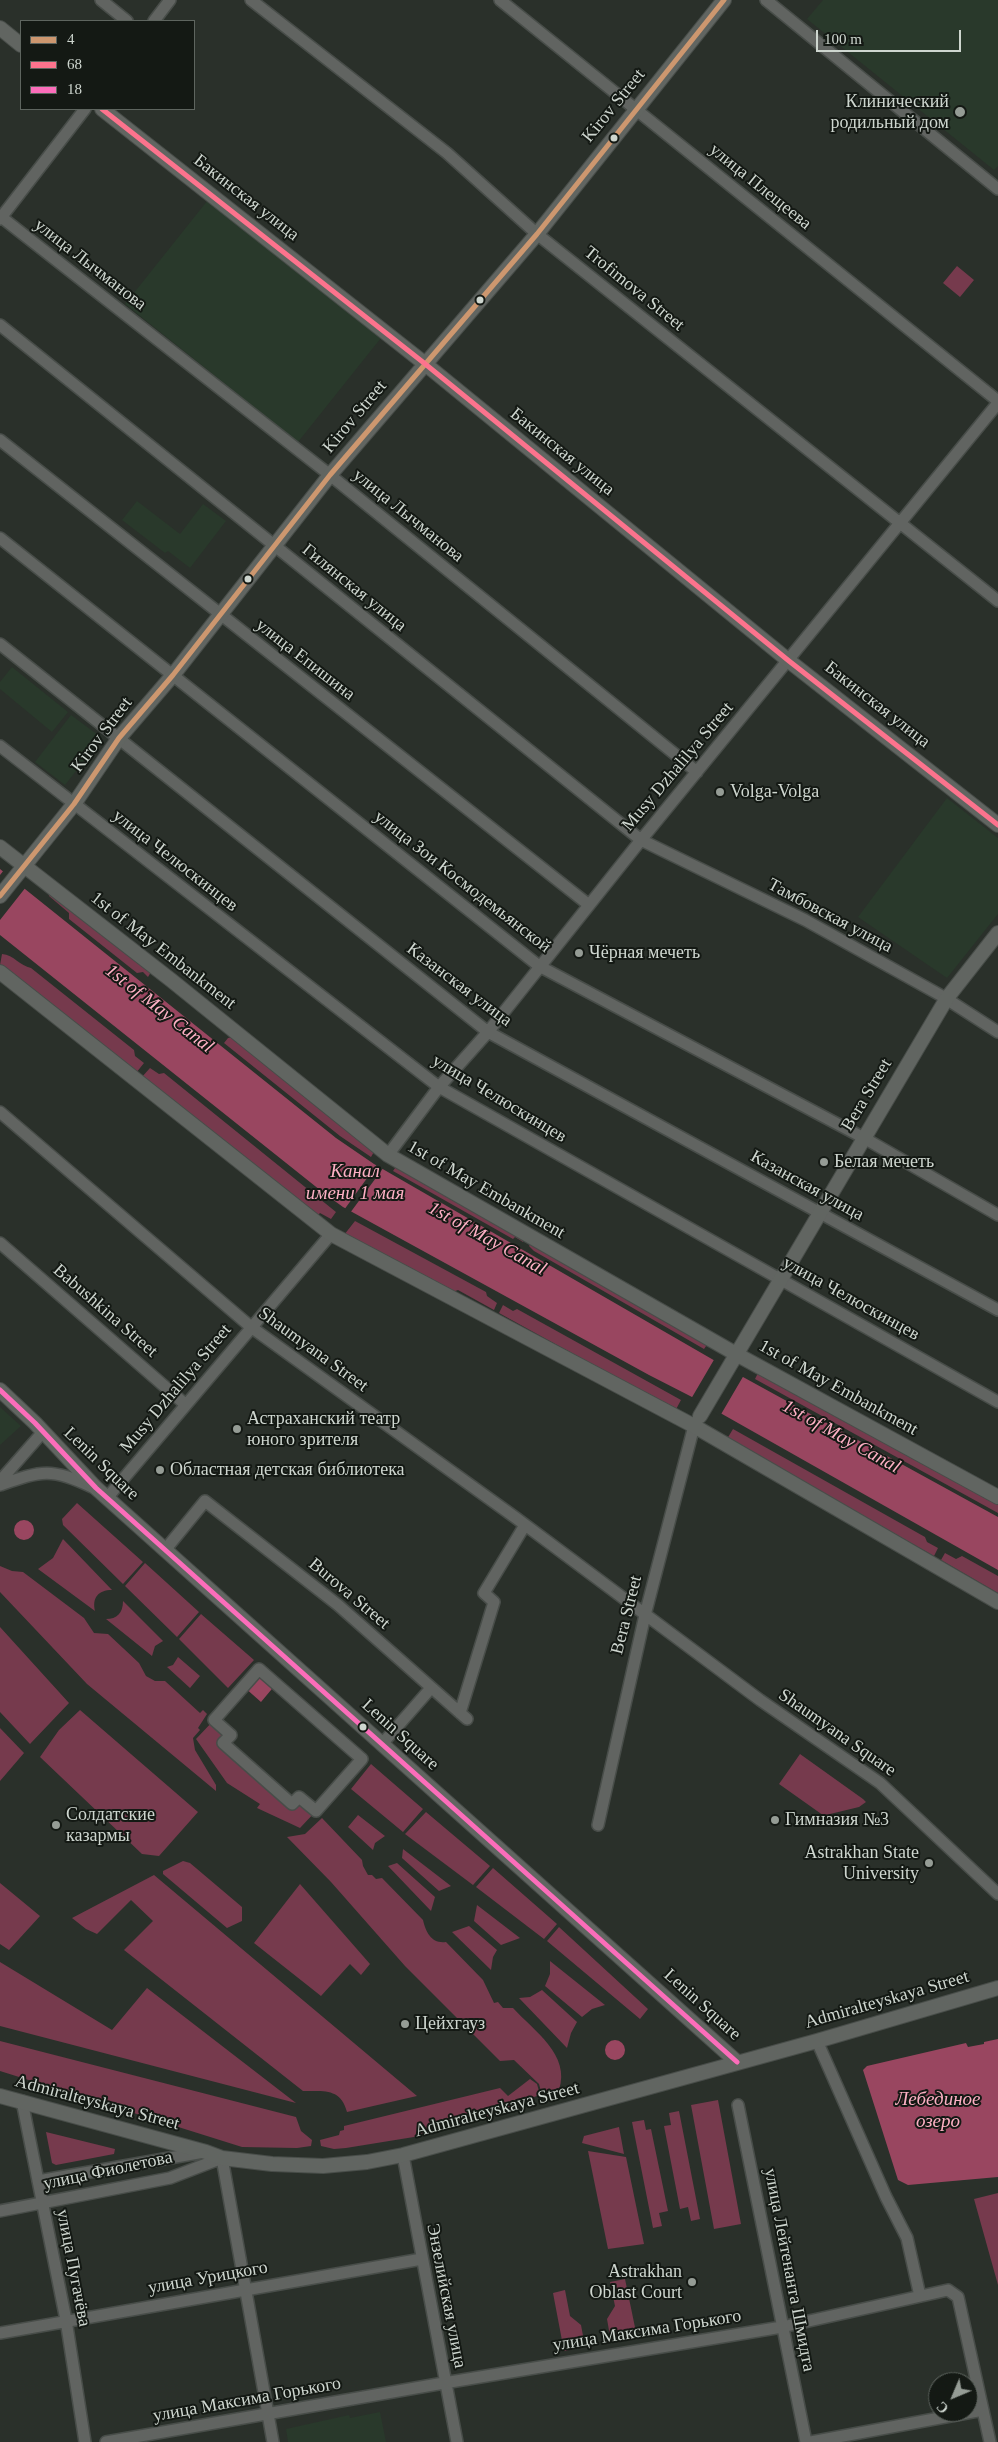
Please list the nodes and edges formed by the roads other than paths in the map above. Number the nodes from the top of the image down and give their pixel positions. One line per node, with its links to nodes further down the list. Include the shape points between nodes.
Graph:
1 (101, 0): 7 (street)
2 (170, 0): 8 (street)
3 (251, 0): 16 (street, Trofimova Street, via 447,154)
4 (500, 0): 11 (street, улица Плещеева)
5 (724, 0): 11 (main road, Kirov Street)
6 (766, 0): 14 (street)
7 (126, 20)
8 (155, 20)
9 (0, 28): 10 (main road)
10 (20, 44)
11 (635, 109): 16 (main road, Kirov Street); 19 (street, улица Плещеева)
12 (84, 110): 15 (street)
13 (103, 110): 18 (main road, Бакинская улица)
14 (998, 189)
15 (0, 217): 21 (street, улица Лычманова)
16 (537, 234): 18 (main road, Kirov Street); 22 (street, Trofimova Street)
17 (0, 324): 24 (street, Гилянская улица)
18 (424, 363): 21 (main road, Kirov Street); 28 (main road, Бакинская улица)
19 (998, 402): 22 (street, Musy Dzhalilya Street)
20 (0, 440): 26 (street, улица Епишина)
21 (330, 475): 24 (main road, Kirov Street); 32 (street, улица Лычманова)
22 (899, 522): 25 (street, Trofimova Street); 28 (street, Musy Dzhalilya Street)
23 (0, 538): 29 (street, улица Зои Космодемьянской)
24 (274, 547): 26 (main road, Kirov Street); 35 (street, Гилянская улица)
25 (998, 601)
26 (220, 616): 29 (main road, Kirov Street); 39 (street, улица Епишина)
27 (0, 644): 30 (street, Казанская улица)
28 (789, 661): 32 (street, Musy Dzhalilya Street); 34 (main road, Бакинская улица)
29 (173, 675): 30 (main road, Kirov Street); 41 (street, улица Зои Космодемьянской)
30 (119, 738): 33 (main road, Kirov Street); 44 (street, Казанская улица)
31 (0, 746): 33 (street, улица Челюскинцев)
32 (697, 772): 35 (street, Musy Dzhalilya Street)
33 (74, 804): 37 (main road, Kirov Street); 46 (street, улица Челюскинцев)
34 (998, 825)
35 (641, 840): 39 (street, Musy Dzhalilya Street); 43 (street, Тамбовская улица, via 804,920)
36 (0, 847): 37 (main road, 1st of May Embankment)
37 (21, 870): 38 (main road, Kirov Street); 49 (main road, 1st of May Embankment, via 171,980)
38 (0, 896)
39 (589, 905): 41 (street, Musy Dzhalilya Street)
40 (998, 933): 43 (main road, Bera Street)
41 (539, 966): 44 (street, Musy Dzhalilya Street); 48 (street, улица Зои Космодемьянской)
42 (0, 972): 52 (main road)
43 (946, 998): 45 (street, Тамбовская улица); 48 (main road, Bera Street)
44 (488, 1032): 46 (street, Musy Dzhalilya Street); 50 (street, Казанская улица)
45 (998, 1032)
46 (439, 1087): 49 (street, Musy Dzhalilya Street); 54 (street, улица Челюскинцев)
47 (0, 1112): 56 (street, Shaumyana Street)
48 (864, 1138): 50 (main road, Bera Street); 51 (street, улица Зои Космодемьянской)
49 (388, 1155): 57 (main road, 1st of May Embankment)
50 (819, 1212): 54 (main road, Bera Street); 55 (street, Казанская улица)
51 (998, 1215)
52 (331, 1234): 56 (street, Musy Dzhalilya Street); 61 (main road)
53 (0, 1243): 60 (street, Babushkina Street)
54 (780, 1280): 57 (main road, Bera Street); 59 (street, улица Челюскинцев)
55 (998, 1310)
56 (252, 1327): 60 (street, Musy Dzhalilya Street); 68 (street, Shaumyana Street)
57 (734, 1357): 61 (main road, Bera Street); 66 (main road, 1st of May Embankment)
58 (0, 1390): 62 (main road, Lenin Square)
59 (998, 1402)
60 (186, 1404): 67 (street, Musy Dzhalilya Street)
61 (697, 1421): 70 (main road); 71 (street, Bera Street)
62 (42, 1433): 63 (street); 65 (main road, Lenin Square)
63 (0, 1480)
64 (0, 1485): 65 (street, via 35,1473 54,1472)
65 (96, 1488): 67 (main road, Lenin Square)
66 (998, 1497)
67 (107, 1498): 69 (main road, Lenin Square)
68 (525, 1525): 71 (street, Shaumyana Street); 73 (street, Burova Street, via 484,1593 494,1602 464,1716)
69 (165, 1550): 73 (street, Burova Street, via 205,1501 338,1605); 74 (main road, Lenin Square)
70 (998, 1602)
71 (645, 1615): 75 (street, Bera Street); 76 (street, Shaumyana Square, via 880,1783)
72 (259, 1669): 72 (street, via 362,1760 316,1811 299,1796 292,1804 223,1743 231,1735 214,1720)
73 (431, 1688): 74 (street)
74 (382, 1744): 79 (main road, Lenin Square)
75 (598, 1825)
76 (998, 1894)
77 (998, 1988): 78 (main road, Admiralteyskaya Street)
78 (817, 2040): 79 (main road, Admiralteyskaya Street); 91 (street, via 907,2238)
79 (737, 2062): 84 (main road, Admiralteyskaya Street)
80 (0, 2096): 81 (main road, Admiralteyskaya Street)
81 (22, 2101): 83 (main road, Admiralteyskaya Street); 86 (street, улица Пугачёва)
82 (738, 2105): 93 (street, улица Лейтенанта Шмидта)
83 (206, 2152): 85 (main road, Admiralteyskaya Street); 86 (street)
84 (403, 2155): 85 (main road, Admiralteyskaya Street, via 323,2166); 89 (street, Энзелийская улица)
85 (222, 2158): 87 (street, улица Фиолетова, via 170,2178); 90 (street)
86 (38, 2181): 87 (street, улица Пугачёва)
87 (43, 2204): 88 (street, улица Фиолетова); 92 (street, улица Пугачёва)
88 (0, 2212)
89 (422, 2259): 90 (street, улица Урицкого); 95 (street, Энзелийская улица)
90 (244, 2290): 92 (street, улица Урицкого); 97 (street)
91 (920, 2296): 93 (street, улица Максима Горького); 96 (street, улица Максима Горького, via 948,2290 958,2298)
92 (66, 2320): 94 (street, улица Урицкого); 98 (street, улица Пугачёва)
93 (782, 2327): 95 (street, улица Максима Горького); 102 (street, улица Лейтенанта Шмидта)
94 (0, 2333)
95 (444, 2382): 97 (street, улица Максима Горького); 101 (street, Энзелийская улица)
96 (983, 2410): 103 (street); 104 (street)
97 (268, 2415): 99 (street, улица Максима Горького); 100 (street)
98 (85, 2442)
99 (106, 2442)
100 (273, 2442)
101 (457, 2442)
102 (806, 2442)
103 (811, 2442)
104 (989, 2442)

